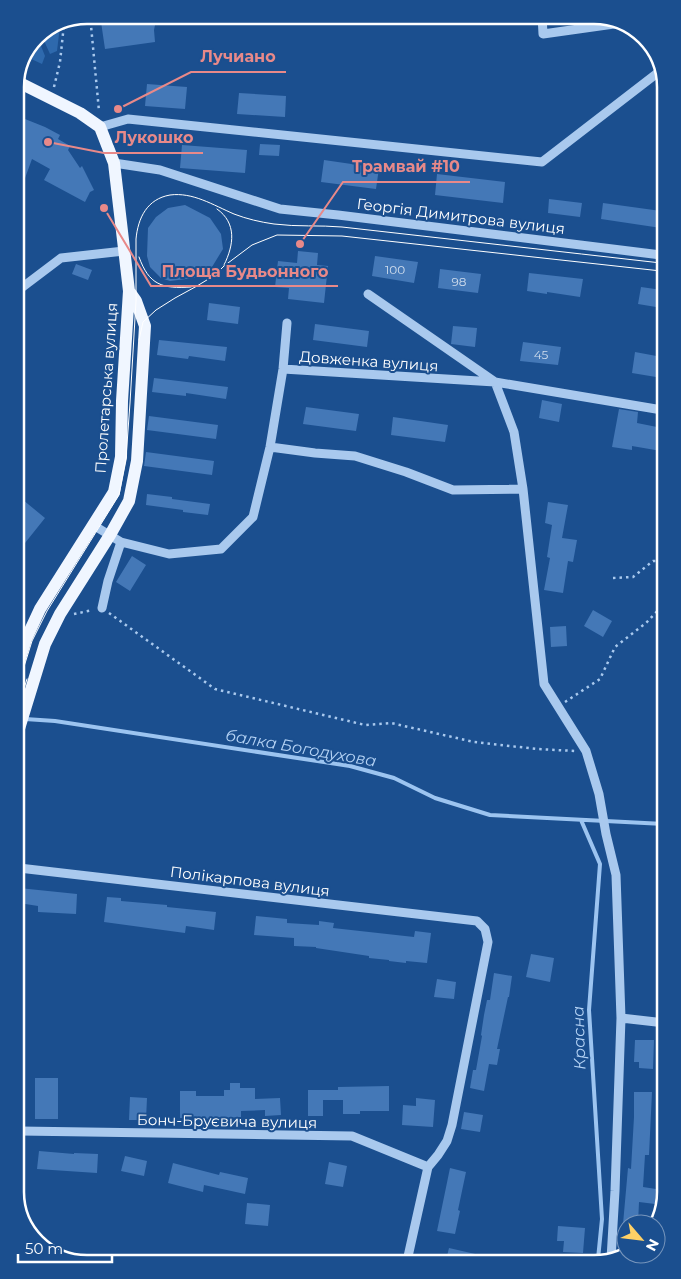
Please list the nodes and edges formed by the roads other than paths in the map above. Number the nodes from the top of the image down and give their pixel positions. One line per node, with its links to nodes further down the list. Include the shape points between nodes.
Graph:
1 (542, 24): 2 (street, via 543,34)
2 (606, 25)
3 (656, 74): 5 (street, via 542,162 128,119)
4 (24, 85): 5 (main road, via 80,113)
5 (100, 127): 6 (main road)
6 (114, 162): 7 (main road); 8 (street, Георгія Димитрова вулиця, via 160,170 280,209)
7 (124, 251): 9 (street, via 61,258); 10 (main road)
8 (657, 255)
9 (24, 287)
10 (129, 291): 18 (main road, Пролетарська вулиця, via 121,457 114,492); 19 (main road, Пролетарська вулиця, via 145,326 137,461 129,501)
11 (368, 294): 14 (street)
12 (287, 323): 13 (street)
13 (283, 369): 14 (street, Довженка вулиця); 16 (street, Довженка вулиця)
14 (495, 382): 15 (street, Довженка вулиця); 17 (street, via 514,432)
15 (657, 409)
16 (270, 447): 17 (street, via 355,456 453,490); 19 (street, Довженка вулиця, via 253,517 222,550 169,554)
17 (523, 489): 24 (street, via 544,684 586,751 599,794 616,875)
18 (93, 525): 19 (street, Довженка вулиця); 21 (main road, Пролетарська вулиця, via 40,609)
19 (115, 538): 20 (street); 22 (main road, Пролетарська вулиця, via 60,614 45,644)
20 (102, 608)
21 (24, 646)
22 (24, 712)
23 (24, 869): 27 (street, Полікарпова вулиця, via 477,921 485,929 488,942 452,1125 447,1141)
24 (621, 1018): 25 (street); 28 (street)
25 (657, 1022)
26 (24, 1131): 27 (street, Бонч-Бруєвича вулиця, via 352,1136)
27 (428, 1167): 29 (street)
28 (611, 1252)
29 (409, 1255)

